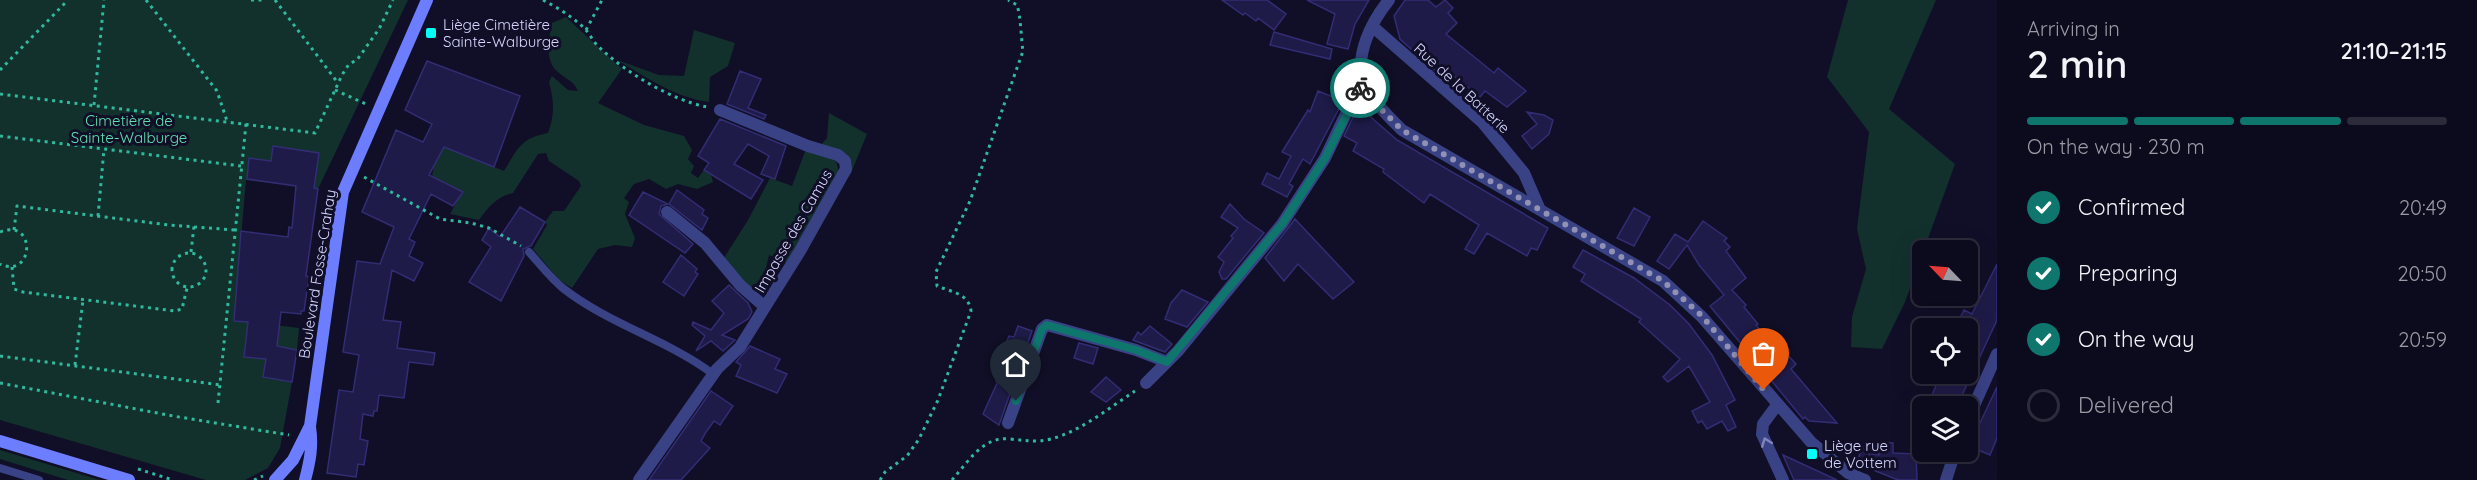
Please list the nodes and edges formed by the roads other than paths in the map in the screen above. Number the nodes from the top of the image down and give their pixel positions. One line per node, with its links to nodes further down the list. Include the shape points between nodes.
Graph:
1 (427, 0): 17 (street, Boulevard Fosse-Crahay, via 344,192)
2 (1389, 0): 3 (street)
3 (1372, 26): 4 (street, via 1362,62); 6 (street, Rue de la Batterie, via 1482,122 1524,173)
4 (1364, 81): 6 (street, via 1380,108 1402,130); 11 (street, via 1325,158 1282,224)
5 (720, 110): 9 (street, Impasse des Camus, via 838,154 845,161 846,169)
6 (1540, 210): 15 (street, via 1663,281 1702,316)
7 (667, 212): 9 (street, Impasse des Camus, via 705,243)
8 (529, 252): 12 (lane, via 573,295 690,357)
9 (765, 308): 12 (street, Impasse des Camus, via 740,347)
10 (1997, 354): 14 (street)
11 (1167, 362): 13 (street); 16 (street, via 1047,325 1042,329)
12 (713, 374): 25 (street, Impasse des Camus)
13 (1146, 383)
14 (1978, 397)
15 (1777, 405): 26 (street, one-way to 15, via 1762,434 1763,424); 27 (street, via 1811,442 1848,473)
16 (1008, 423)
17 (310, 426): 23 (street, Boulevard Fosse-Crahay, via 293,460); 24 (street, Boulevard Fosse-Crahay, via 313,443)
18 (0, 441): 22 (street)
19 (1952, 462): 28 (street)
20 (0, 468): 21 (lane)
21 (39, 480)
22 (129, 480)
23 (275, 480)
24 (305, 480)
25 (639, 480)
26 (1783, 480)
27 (1864, 480)
28 (1946, 480)

